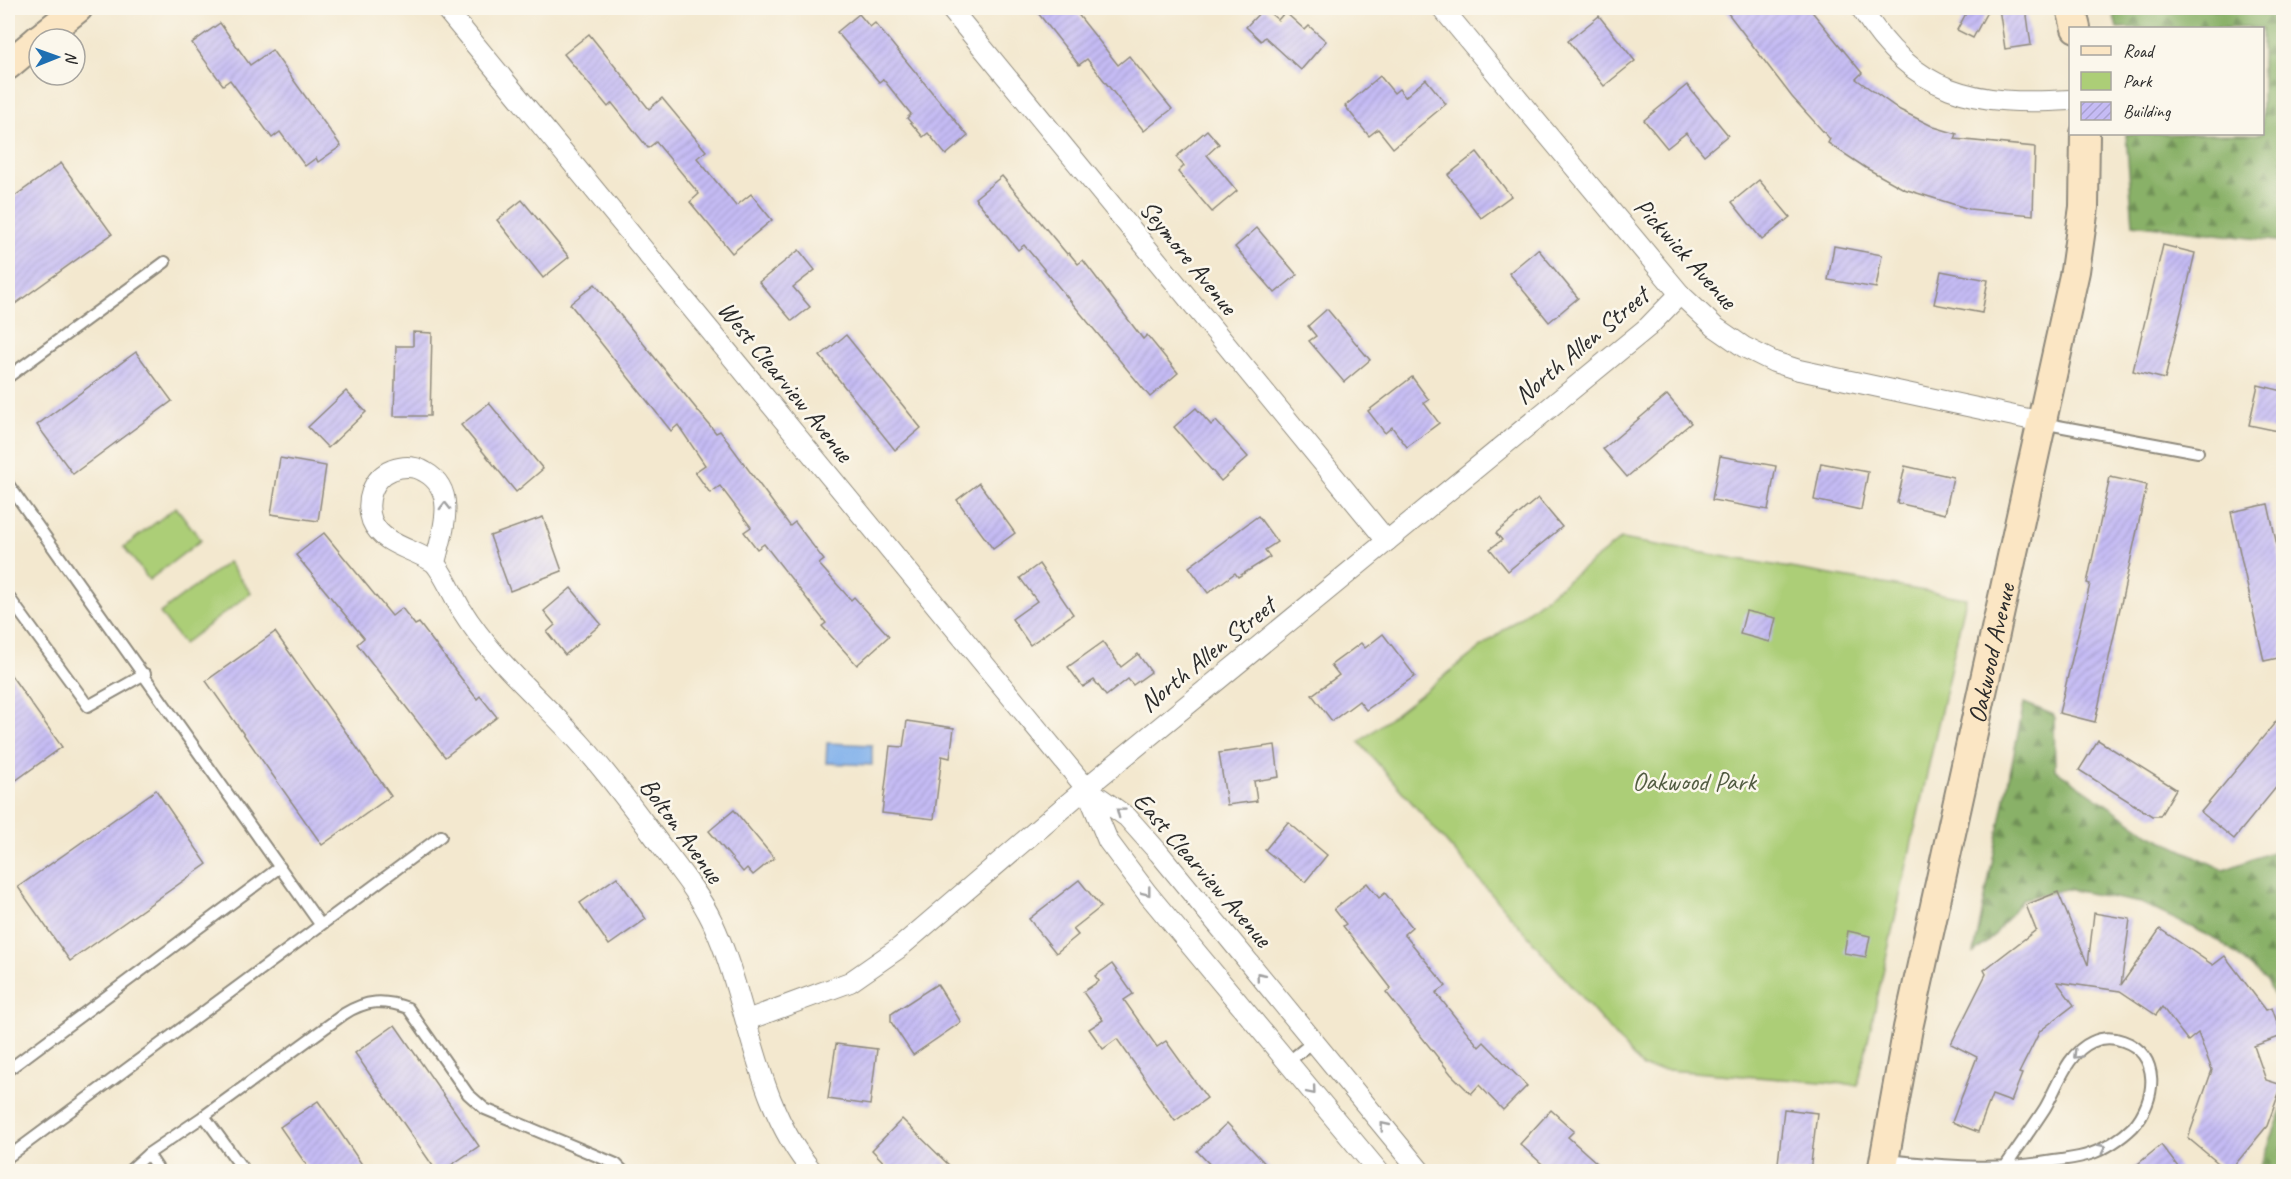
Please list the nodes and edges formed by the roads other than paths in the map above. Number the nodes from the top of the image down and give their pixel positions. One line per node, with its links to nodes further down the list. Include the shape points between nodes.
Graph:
1 (78, 8): 7 (street)
2 (445, 8): 23 (street, West Clearview Avenue)
3 (950, 8): 19 (street, Seymore Avenue)
4 (1442, 8): 14 (street, Pickwick Avenue)
5 (1861, 8): 11 (street, via 1902,59 1938,84 1975,98 2022,103)
6 (2071, 8): 8 (street)
7 (54, 27)
8 (2076, 27)
9 (27, 49): 10 (street)
10 (8, 65)
11 (2069, 100)
12 (2085, 135): 16 (street, Oakwood Avenue, via 2084,207)
13 (165, 262): 15 (lane)
14 (1680, 294): 16 (street, Pickwick Avenue, via 1715,327 1774,362); 19 (street, North Allen Street, via 1648,327)
15 (8, 377)
16 (2042, 422): 17 (lane); 34 (street, Oakwood Avenue, via 1908,1028)
17 (2198, 452)
18 (8, 484): 22 (lane)
19 (1387, 541): 23 (street, North Allen Street)
20 (435, 563): 20 (street, one-way to 20, via 446,503 442,488 420,469 390,471 378,480 371,493 373,523 382,535); 27 (street, Bolton Avenue, via 479,638 581,743 695,890 713,922)
21 (8, 596): 22 (lane, via 88,706)
22 (145, 674): 25 (lane)
23 (1086, 788): 27 (street, North Allen Street, via 899,948 849,982); 28 (street, East Clearview Avenue, one-way to 23, via 1127,817); 29 (street, East Clearview Avenue, one-way to 29, via 1108,841)
24 (441, 836): 26 (lane)
25 (280, 867): 26 (lane); 30 (lane)
26 (320, 924): 33 (lane)
27 (747, 1020): 40 (street, Bolton Avenue, via 783,1125)
28 (1314, 1041): 29 (lane); 42 (street, East Clearview Avenue, one-way to 28)
29 (1288, 1062): 41 (street, East Clearview Avenue, one-way to 41)
30 (8, 1070)
31 (204, 1116): 32 (lane); 38 (lane); 39 (lane, via 358,1005 394,1003 408,1008 468,1094 486,1109 616,1164)
32 (148, 1154): 36 (lane); 37 (lane)
33 (8, 1157)
34 (1882, 1165): 35 (lane)
35 (2004, 1168): 35 (lane, one-way to 35, via 2090,1154 2114,1142 2133,1127 2146,1105 2152,1080 2150,1061 2134,1045 2112,1037 2091,1042 2072,1058)
36 (128, 1172)
37 (160, 1172)
38 (245, 1172)
39 (624, 1172)
40 (813, 1172)
41 (1379, 1172)
42 (1421, 1172)

